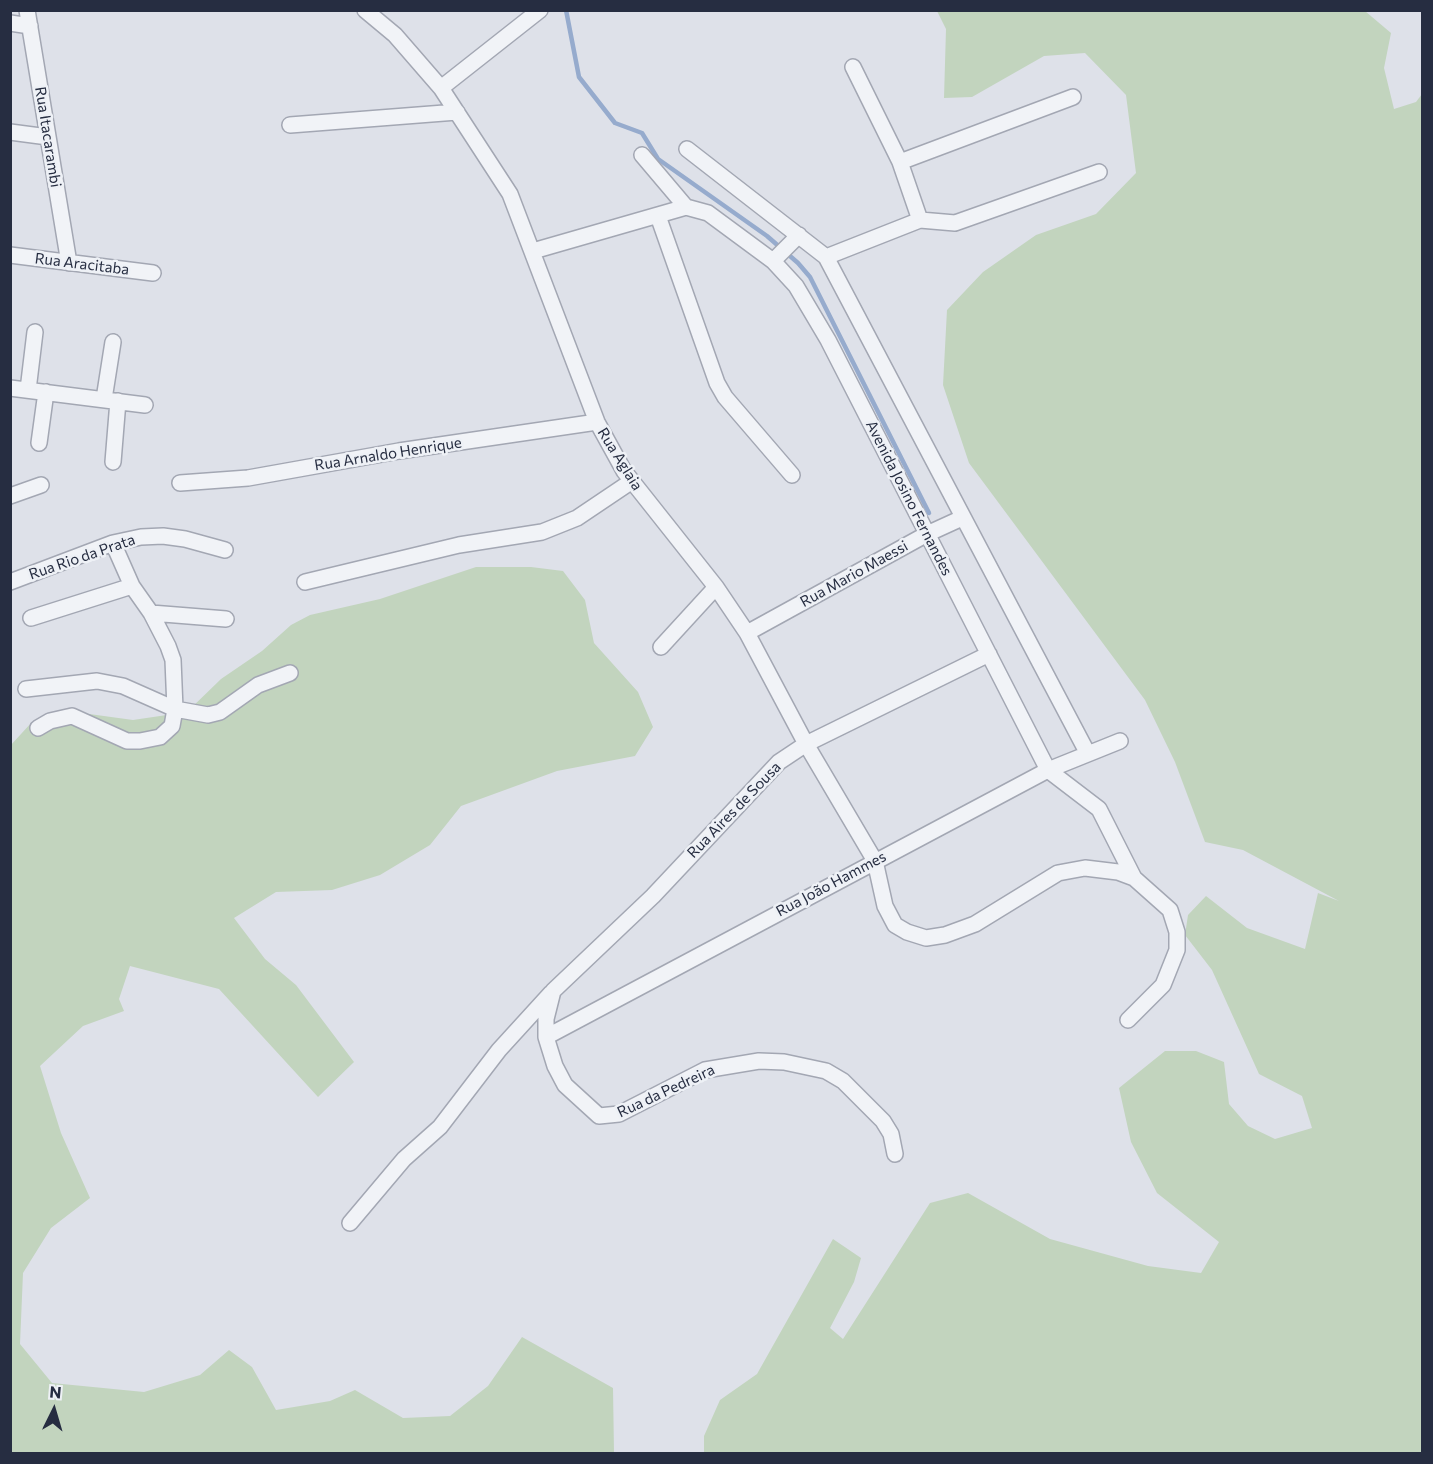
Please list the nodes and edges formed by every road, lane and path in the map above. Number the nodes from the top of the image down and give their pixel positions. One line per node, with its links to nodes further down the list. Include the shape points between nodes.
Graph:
1 (365, 10): 6 (street, Rua Aglaia, via 395,35)
2 (540, 10): 6 (street)
3 (29, 18): 4 (street); 11 (street, Rua Itacarambi)
4 (10, 23)
5 (853, 67): 14 (street)
6 (441, 88): 8 (street, Rua Aglaia)
7 (1073, 97): 14 (street)
8 (457, 112): 9 (street); 20 (street, Rua Aglaia, via 510,194)
9 (290, 124)
10 (10, 132): 11 (street)
11 (48, 137): 24 (street, Rua Itacarambi)
12 (687, 149): 19 (street)
13 (642, 156): 16 (street, Avenida Josino Fernandes)
14 (900, 162): 18 (street)
15 (1099, 172): 18 (street, via 955,223)
16 (686, 207): 17 (street); 21 (street, Avenida Josino Fernandes, via 708,213)
17 (658, 216): 20 (street); 36 (street, via 717,383)
18 (920, 220): 23 (street)
19 (799, 235): 21 (street); 23 (street)
20 (532, 251): 33 (street, Rua Aglaia)
21 (779, 254): 42 (street, Avenida Josino Fernandes, via 828,340)
22 (10, 255): 24 (street, Rua Aracitaba)
23 (826, 257): 41 (street)
24 (69, 263): 25 (street, Rua Aracitaba)
25 (153, 273)
26 (35, 332): 29 (street)
27 (113, 342): 31 (street)
28 (10, 388): 29 (street)
29 (28, 390): 30 (street)
30 (46, 392): 31 (street); 34 (street)
31 (111, 400): 32 (street); 35 (street)
32 (145, 405)
33 (597, 422): 37 (street, Rua Aglaia); 38 (street, Rua Arnaldo Henrique, via 248,478)
34 (39, 443)
35 (113, 462)
36 (792, 475)
37 (632, 481): 46 (street, via 577,518 542,532 459,545); 48 (street, Rua Aglaia)
38 (180, 483)
39 (41, 485): 40 (street)
40 (10, 496)
41 (962, 518): 42 (street, Rua Mario Maessi); 61 (street)
42 (927, 534): 52 (street, Rua Mario Maessi); 54 (street, Avenida Josino Fernandes)
43 (113, 543): 44 (street, Rua Rio da Prata, via 163,536); 45 (street, Rua Rio da Prata); 47 (street)
44 (225, 550)
45 (10, 582)
46 (305, 582)
47 (132, 586): 49 (street); 50 (street)
48 (716, 587): 52 (street, Rua Aglaia); 53 (street)
49 (151, 613): 51 (street); 57 (street, via 173,660)
50 (32, 618)
51 (226, 619)
52 (747, 633): 60 (street, Rua Aglaia)
53 (661, 647)
54 (989, 654): 60 (street, Rua Aires de Sousa); 62 (street, Avenida Josino Fernandes)
55 (290, 673): 57 (street, via 258,685 220,712 208,715)
56 (26, 688): 57 (street, via 97,681 123,686)
57 (175, 709): 58 (street, via 167,732 140,741 127,741 72,716)
58 (38, 728)
59 (1120, 741): 61 (street, Rua João Hammes)
60 (806, 744): 63 (street, Rua Aglaia); 65 (street, Rua Aires de Sousa, via 762,777 653,896)
61 (1087, 752): 62 (street, Rua João Hammes)
62 (1048, 770): 63 (street, Rua João Hammes); 64 (street, Avenida Josino Fernandes, via 1099,809)
63 (875, 861): 64 (street, Rua Aglaia, via 885,906 895,925 926,938 975,924 1058,873 1086,868); 67 (street, Rua João Hammes)
64 (1134, 878): 66 (street, via 1170,910 1177,932 1177,950 1163,985)
65 (553, 991): 67 (street); 69 (street, Rua Aires de Sousa, via 500,1050 440,1127 404,1159)
66 (1128, 1020)
67 (546, 1037): 68 (street, Rua da Pedreira, via 565,1084 599,1116 619,1114 705,1070 759,1061 784,1062 826,1071 843,1081 884,1121)
68 (895, 1154)
69 (350, 1224)

